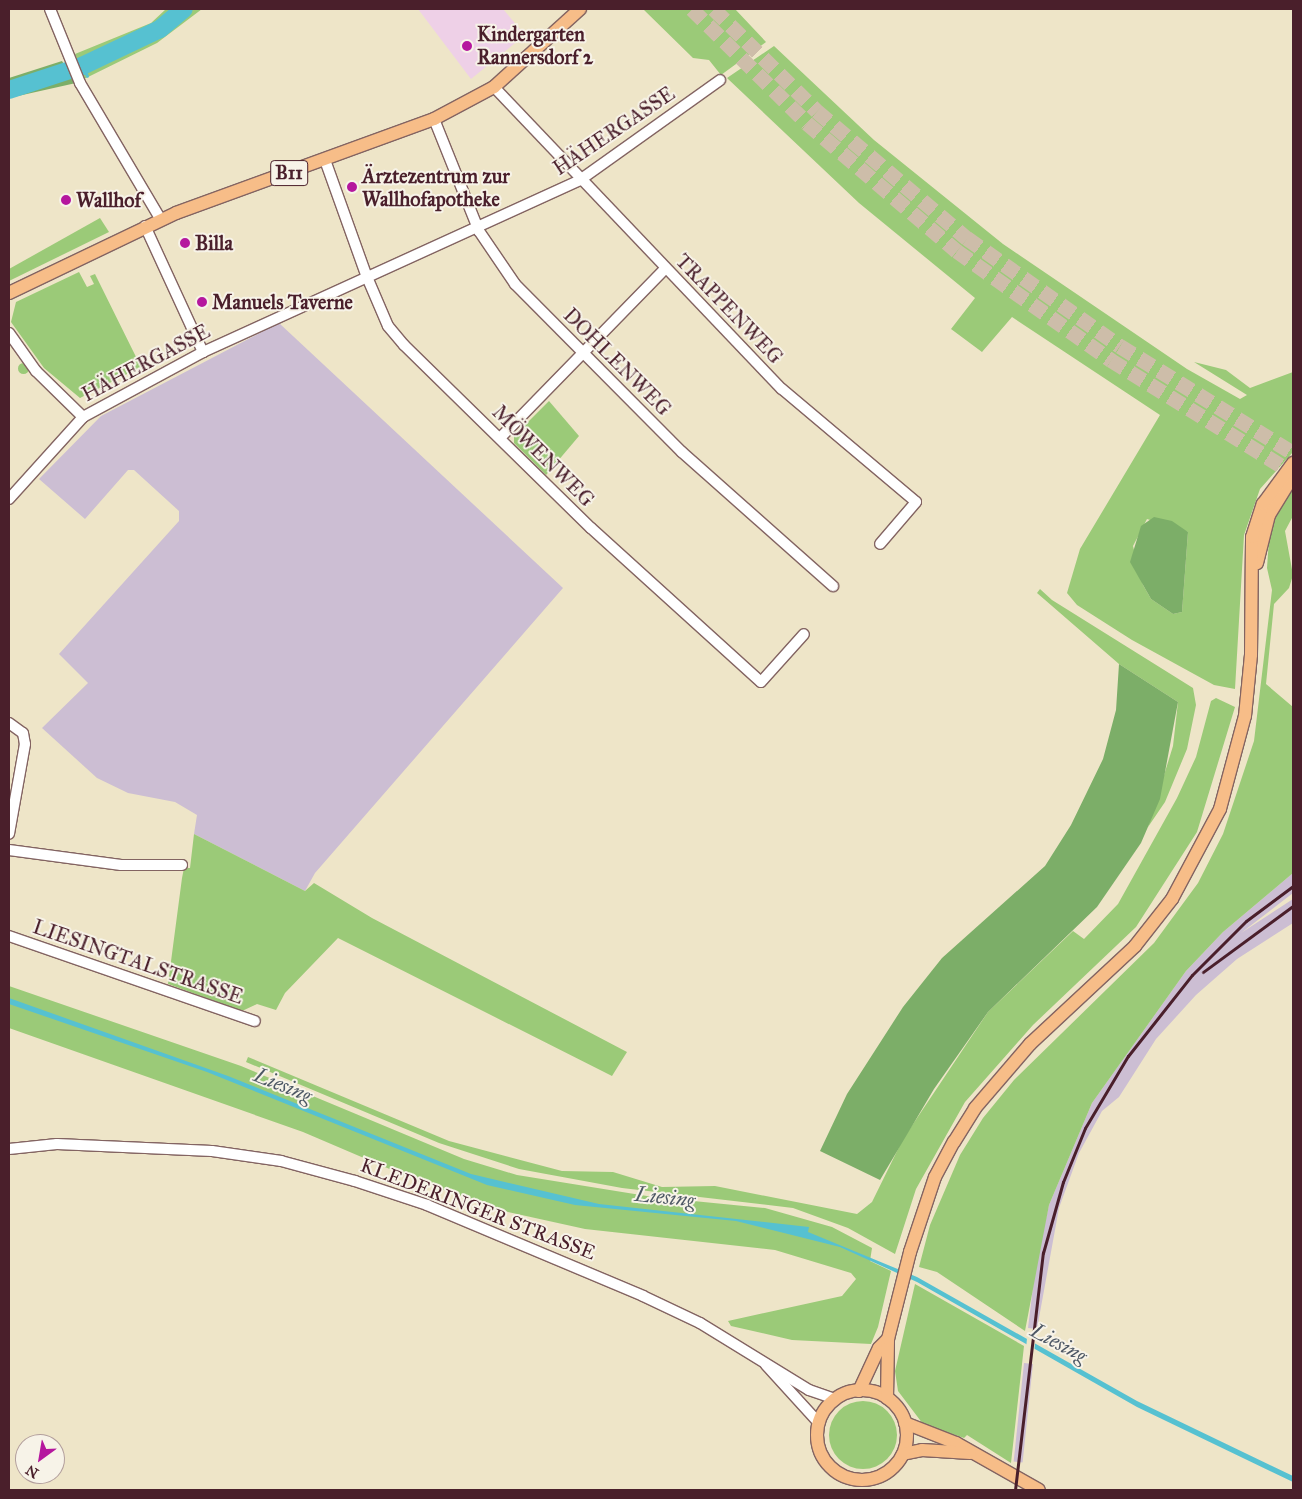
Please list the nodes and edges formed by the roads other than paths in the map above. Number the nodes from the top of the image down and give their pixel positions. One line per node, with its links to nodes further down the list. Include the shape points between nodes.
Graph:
1 (50, 9): 8 (street, via 80,83)
2 (580, 9): 4 (main road, B11)
3 (720, 80): 7 (street, HÄHERGASSE)
4 (494, 88): 5 (main road, B11); 7 (street, TRAPPENWEG)
5 (434, 119): 6 (main road, B11); 10 (street, DOHLENWEG)
6 (325, 160): 8 (main road, B11); 12 (street, MÖWENWEG)
7 (580, 180): 10 (street, HÄHERGASSE); 11 (street, TRAPPENWEG)
8 (161, 220): 9 (main road, B11)
9 (145, 226): 13 (main road, B11); 15 (street)
10 (478, 226): 12 (street, HÄHERGASSE); 16 (street, DOHLENWEG, via 515,284)
11 (665, 269): 16 (street); 22 (street, TRAPPENWEG, via 782,389 916,502)
12 (367, 277): 15 (street, HÄHERGASSE); 18 (street, MÖWENWEG, via 388,326)
13 (9, 293)
14 (9, 333): 17 (street, via 36,371)
15 (203, 352): 17 (street, HÄHERGASSE)
16 (585, 354): 18 (street); 24 (street, DOHLENWEG, via 682,452)
17 (83, 417): 21 (street, HÄHERGASSE)
18 (500, 438): 25 (street, MÖWENWEG, via 591,528 761,682)
19 (1293, 463): 23 (main road, via 1273,487 1257,520 1250,559)
20 (1293, 476): 23 (main road, via 1269,515)
21 (9, 499)
22 (880, 544)
23 (1253, 577): 33 (main road, via 1251,656 1236,760 1199,855 1135,946 1030,1044 975,1108 935,1177 910,1252)
24 (833, 586)
25 (804, 634)
26 (9, 723): 27 (street, via 24,736)
27 (9, 834)
28 (9, 850): 29 (street, via 122,865)
29 (182, 865)
30 (9, 936): 31 (street, LIESINGTALSTRASSE)
31 (255, 1021)
32 (9, 1149): 34 (street, KLEDERINGER STRASSE, via 57,1144 212,1151 281,1162 356,1180 436,1209 643,1296 700,1323)
33 (888, 1339): 35 (main road); 36 (main road)
34 (766, 1364): 37 (street, KLEDERINGER STRASSE, via 809,1390); 39 (street, KLEDERINGER STRASSE)
35 (859, 1390): 36 (main road); 37 (main road)
36 (887, 1398): 38 (main road)
37 (835, 1399): 39 (main road)
38 (905, 1422): 40 (main road); 41 (main road)
39 (819, 1423): 41 (main road, via 818,1445 824,1459 848,1477 876,1477 895,1466)
40 (970, 1453): 41 (main road, via 922,1450); 42 (main road)
41 (903, 1454)
42 (1039, 1490)

